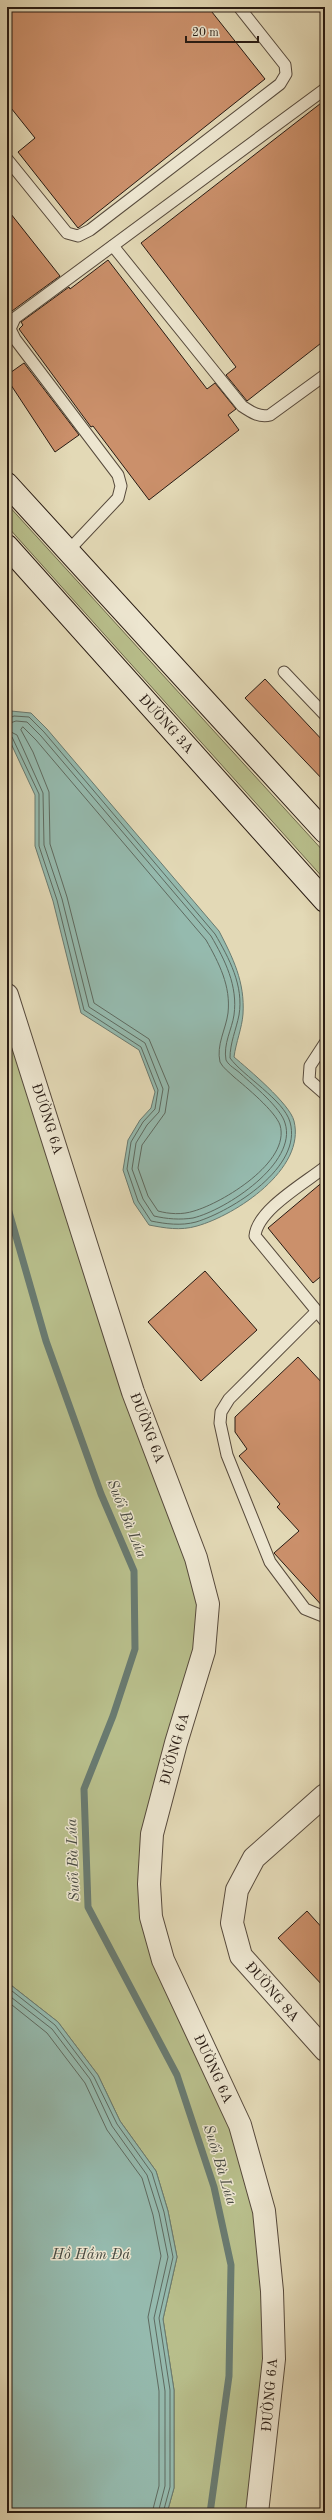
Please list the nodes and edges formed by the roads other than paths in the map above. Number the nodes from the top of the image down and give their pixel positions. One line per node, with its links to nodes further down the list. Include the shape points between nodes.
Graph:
1 (239, 7): 3 (lane, via 285,64 286,74 280,84 90,230 78,236 67,233)
2 (325, 89): 4 (lane)
3 (7, 159)
4 (113, 246): 5 (lane, via 242,406 250,412 264,417 270,415); 8 (lane, via 14,318 10,329 118,475 121,486 118,498)
5 (325, 375)
6 (7, 484): 8 (street)
7 (7, 546): 12 (street, ĐƯỜNG 3A)
8 (67, 552): 11 (street)
9 (284, 672): 10 (lane)
10 (325, 715)
11 (325, 832)
12 (325, 901)
13 (7, 995): 22 (street, ĐƯỜNG 6A, via 133,1392 196,1558 208,1604 204,1651 152,1834 149,1884 151,1917 163,1960 240,2125 264,2211 272,2291 274,2359)
14 (325, 1043): 15 (lane, via 310,1066 309,1080)
15 (325, 1094)
16 (325, 1167): 17 (lane, via 267,1212 256,1226 255,1236)
17 (317, 1311): 18 (lane); 19 (lane, via 229,1399 221,1412 220,1423 228,1454 270,1562 305,1609)
18 (325, 1321)
19 (325, 1617)
20 (325, 1795): 21 (street, ĐƯỜNG 8A, via 254,1858 236,1890 232,1924 241,1956)
21 (325, 2050)
22 (258, 2513)

